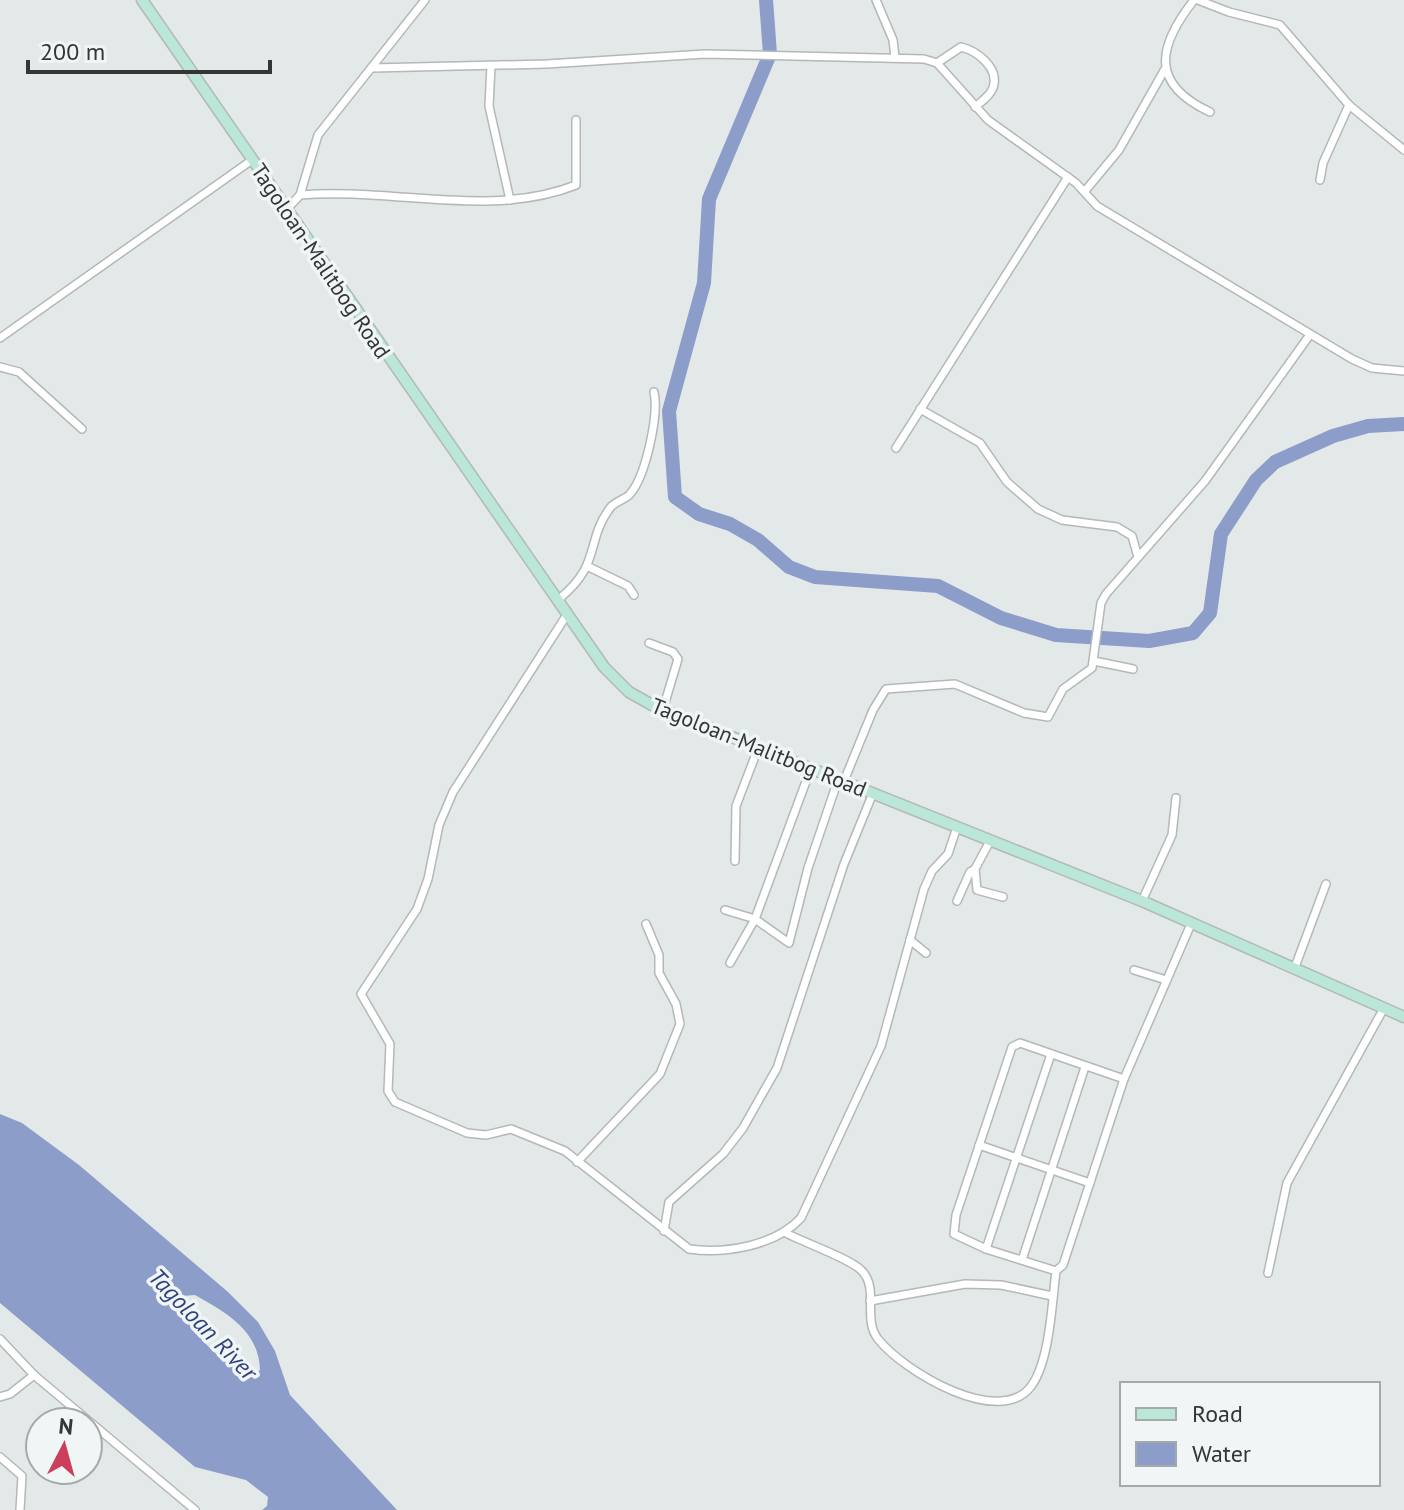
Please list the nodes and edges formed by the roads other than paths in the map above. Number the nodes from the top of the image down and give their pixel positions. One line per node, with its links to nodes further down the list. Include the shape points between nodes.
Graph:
1 (142, 0): 15 (main road, Tagoloan-Malitbog Road)
2 (425, 0): 8 (street)
3 (876, 0): 5 (street)
4 (1196, 0): 9 (street, via 1170,39); 10 (street, via 1276,22)
5 (895, 57): 6 (street); 7 (street, via 759,53)
6 (937, 63): 11 (street); 11 (street, via 961,47 986,62 993,72 993,87)
7 (491, 66): 8 (street); 20 (street, via 489,106)
8 (372, 68): 19 (street, via 318,135)
9 (1165, 69): 12 (street, via 1176,92); 18 (street, via 1119,150)
10 (1349, 105): 14 (street); 17 (street)
11 (975, 107): 16 (street)
12 (1210, 112)
13 (576, 120): 20 (street, via 576,185)
14 (1404, 150)
15 (252, 160): 21 (main road, Tagoloan-Malitbog Road); 23 (street)
16 (1068, 177): 18 (street); 27 (street)
17 (1320, 180)
18 (1085, 191): 22 (street, via 1093,203 1137,232)
19 (300, 195): 20 (street, via 371,192); 21 (street)
20 (510, 200)
21 (286, 210): 33 (main road, Tagoloan-Malitbog Road)
22 (1309, 336): 25 (street, via 1366,366); 30 (street, via 1205,481)
23 (0, 338)
24 (0, 367): 28 (street, via 26,377)
25 (1404, 371)
26 (654, 392): 31 (street, via 657,416 641,471 630,494 610,507)
27 (920, 409): 29 (street); 30 (street, via 980,443 1001,476 1029,503 1062,520 1117,527 1132,536)
28 (82, 429)
29 (896, 448)
30 (1138, 557): 36 (street, via 1101,603)
31 (589, 567): 32 (street, via 628,586); 33 (street)
32 (634, 595)
33 (559, 599): 34 (main road, Tagoloan-Malitbog Road)
34 (568, 613): 38 (main road, Tagoloan-Malitbog Road, via 615,681); 69 (street, via 453,792 417,909 361,999 390,1044 388,1091 395,1102 467,1133 516,1131 565,1151)
35 (649, 643): 38 (street, via 678,659)
36 (1094, 661): 37 (street); 41 (street, via 1090,671 1063,689 1048,717 1024,713 955,684 886,689)
37 (1133, 669)
38 (663, 709): 39 (main road, Tagoloan-Malitbog Road)
39 (759, 746): 40 (main road, Tagoloan-Malitbog Road); 46 (street, via 736,806)
40 (811, 768): 41 (main road, Tagoloan-Malitbog Road); 53 (street)
41 (841, 780): 42 (main road, Tagoloan-Malitbog Road); 53 (street, via 808,868 789,943)
42 (873, 793): 44 (main road, Tagoloan-Malitbog Road); 72 (street, via 777,1068 723,1154 669,1202)
43 (1176, 798): 51 (street, via 1170,843)
44 (957, 827): 45 (main road, Tagoloan-Malitbog Road); 56 (street, via 945,858 932,871)
45 (990, 841): 47 (street); 51 (main road, Tagoloan-Malitbog Road)
46 (735, 861)
47 (975, 869): 49 (street, via 977,890); 50 (street)
48 (1326, 884): 59 (street)
49 (1003, 897)
50 (957, 901)
51 (1142, 901): 55 (main road, Tagoloan-Malitbog Road)
52 (725, 910): 53 (street)
53 (755, 919): 58 (street)
54 (646, 924): 69 (street, via 680,1024 660,1074)
55 (1191, 924): 59 (main road, Tagoloan-Malitbog Road); 61 (street)
56 (910, 940): 57 (street); 73 (street, via 881,1046 801,1218)
57 (926, 953)
58 (730, 963)
59 (1295, 967): 62 (main road, Tagoloan-Malitbog Road)
60 (1134, 970): 61 (street)
61 (1166, 980): 66 (street)
62 (1384, 1008): 63 (main road, Tagoloan-Malitbog Road); 77 (street, via 1287,1183)
63 (1404, 1017)
64 (1051, 1054): 65 (street); 67 (street, via 1014,1044); 68 (street)
65 (1085, 1067): 66 (street); 70 (street)
66 (1124, 1079): 71 (street)
67 (979, 1145): 68 (street); 74 (street, via 954,1230 956,1238)
68 (1016, 1159): 70 (street); 74 (street)
69 (577, 1162): 72 (street)
70 (1051, 1170): 71 (street); 75 (street)
71 (1090, 1183): 76 (street, via 1063,1265)
72 (664, 1231): 73 (street, via 680,1245 704,1251 739,1248)
73 (784, 1232): 79 (street, via 859,1267 869,1284)
74 (986, 1249): 75 (street)
75 (1022, 1260): 76 (street)
76 (1056, 1271): 78 (street)
77 (1268, 1273)
78 (1052, 1296): 79 (street, via 965,1284); 79 (street, via 1034,1383 1004,1402 965,1396 892,1353 874,1333)
79 (870, 1301)
80 (0, 1339): 81 (street)
81 (34, 1375): 82 (street); 85 (street)
82 (0, 1397)
83 (0, 1457): 84 (street, via 22,1476)
84 (20, 1510)
85 (195, 1510)

